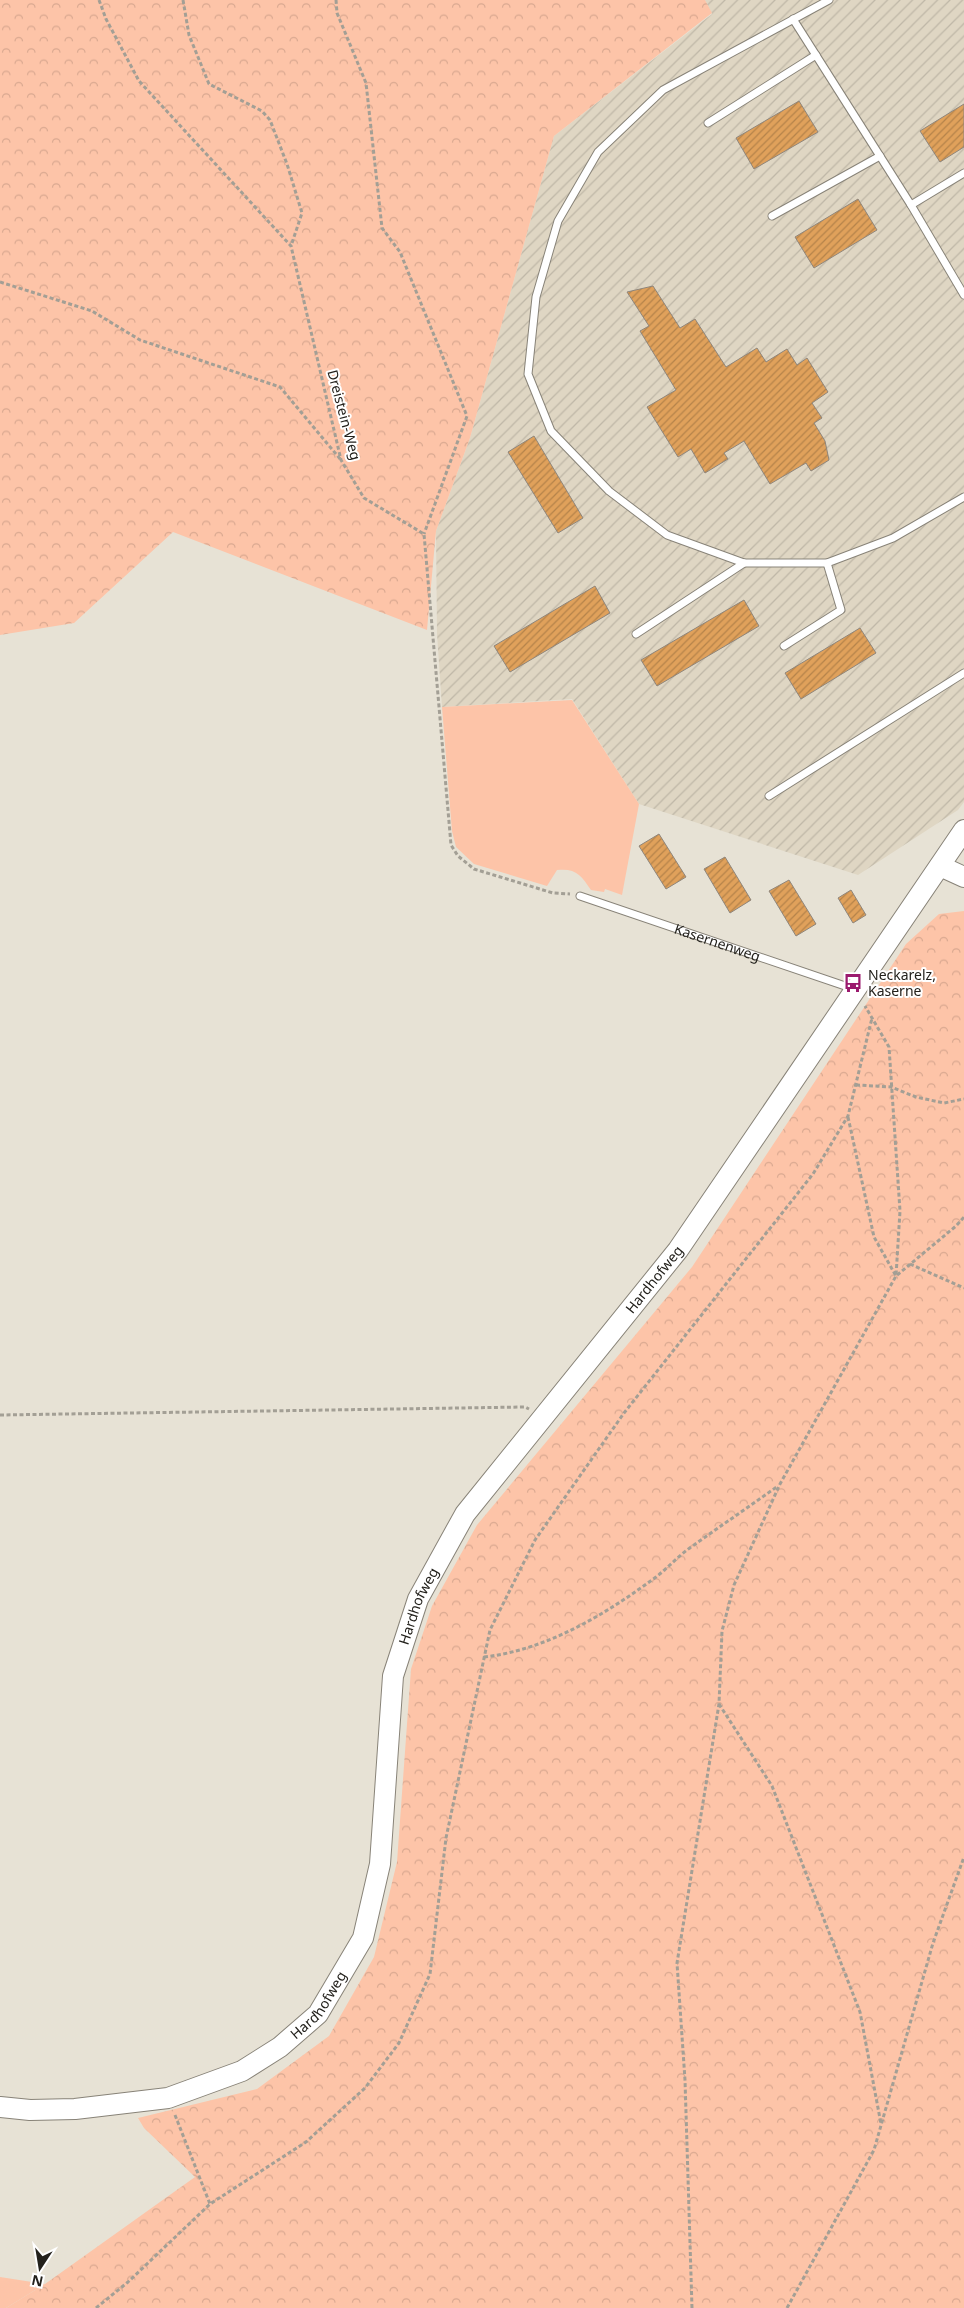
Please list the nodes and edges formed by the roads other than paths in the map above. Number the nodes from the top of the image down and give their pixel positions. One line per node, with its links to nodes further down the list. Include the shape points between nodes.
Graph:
1 (830, 0): 2 (lane)
2 (793, 19): 3 (lane); 11 (lane, via 663,90 598,152 558,221 536,297 528,374 551,431 608,491 668,536)
3 (816, 56): 4 (lane); 5 (lane)
4 (708, 123)
5 (880, 156): 7 (lane); 8 (lane)
6 (964, 173): 7 (lane)
7 (911, 205): 9 (lane)
8 (772, 216)
9 (964, 295)
10 (964, 497): 12 (lane, via 893,538)
11 (744, 563): 12 (lane); 13 (lane)
12 (827, 563): 14 (lane, via 841,610)
13 (636, 634)
14 (784, 646)
15 (964, 673): 16 (lane)
16 (769, 796)
17 (964, 830): 18 (street)
18 (940, 866): 19 (street); 21 (street)
19 (964, 877)
20 (580, 896): 21 (lane, Kasernenweg)
21 (858, 984): 22 (street, Hardhofweg, via 678,1250 465,1514 418,1599 393,1676 380,1864 363,1938 318,2014 280,2047 242,2071 168,2098 75,2109)
22 (0, 2107)

